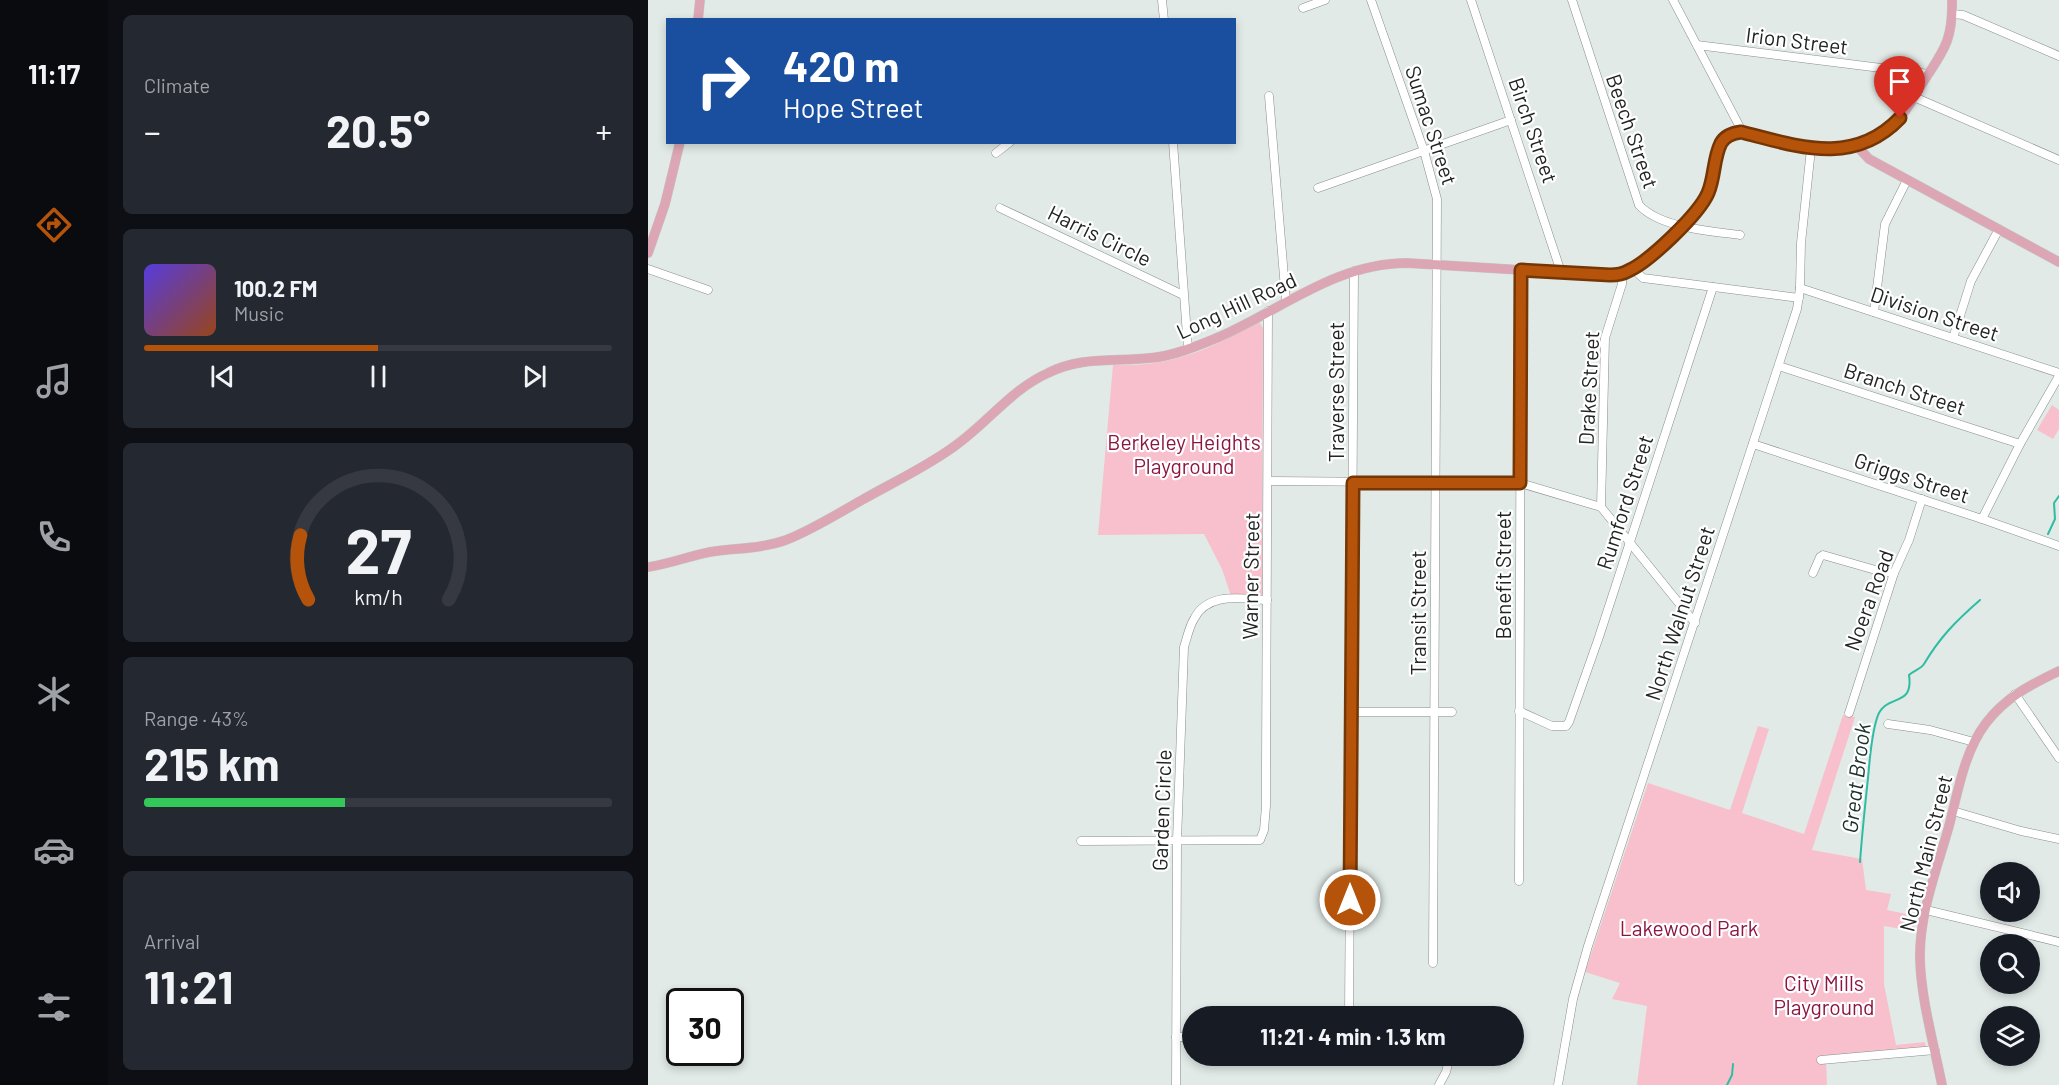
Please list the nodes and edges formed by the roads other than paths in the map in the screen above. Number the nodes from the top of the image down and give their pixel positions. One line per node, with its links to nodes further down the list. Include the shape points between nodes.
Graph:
1 (700, 0): 11 (main road)
2 (1162, 0): 12 (street)
3 (1325, 0): 9 (street)
4 (1371, 0): 25 (street, Sumac Street)
5 (1471, 0): 18 (street, Birch Street)
6 (1572, 0): 31 (street, Beech Street, via 1638,201 1647,212)
7 (1673, 0): 13 (street)
8 (1952, 0): 10 (main road)
9 (1303, 8)
10 (1952, 14): 14 (street, via 1963,15); 15 (main road, via 1946,47)
11 (698, 18)
12 (1164, 18)
13 (1697, 45): 15 (street, Irion Street); 19 (street)
14 (2059, 56)
15 (1929, 74): 17 (main road)
16 (1269, 96): 48 (street)
17 (1914, 97): 23 (main road, via 1891,127); 27 (street)
18 (1511, 120): 25 (street); 41 (street, Birch Street)
19 (1743, 133): 24 (main road); 31 (main road, Long Hill Road, via 1734,133 1722,142 1707,195)
20 (680, 144): 34 (main road)
21 (1007, 144): 26 (street)
22 (1173, 144): 46 (street)
23 (1856, 145): 24 (main road); 28 (main road, via 1869,159)
24 (1812, 149): 44 (street, North Walnut Street)
25 (1424, 151): 29 (street); 36 (street, Sumac Street, via 1437,199)
26 (996, 153)
27 (2059, 160)
28 (1907, 180): 32 (main road); 50 (street, via 1885,224)
29 (1318, 188)
30 (1000, 208): 46 (street, Harris Circle)
31 (1682, 226): 33 (street, Beech Street); 38 (main road, Long Hill Road)
32 (1999, 229): 35 (main road); 51 (street, via 1971,281)
33 (1740, 236)
34 (648, 253)
35 (2059, 262)
36 (1437, 264): 39 (main road, Long Hill Road, via 1392,263); 40 (main road, Long Hill Road); 59 (street, Transit Street)
37 (648, 269): 45 (street)
38 (1633, 269): 42 (main road, Long Hill Road); 43 (street, via 1641,278)
39 (1354, 270): 48 (main road, Long Hill Road); 58 (street, Traverse Street)
40 (1521, 270): 41 (main road, Long Hill Road); 60 (street, Benefit Street)
41 (1561, 272): 42 (main road, Long Hill Road)
42 (1623, 273): 62 (street, Drake Street, via 1605,338)
43 (1713, 286): 47 (street); 64 (street, Rumford Street)
44 (1800, 288): 47 (street, North Walnut Street); 50 (street, Division Street)
45 (708, 290)
46 (1183, 296): 52 (street)
47 (1799, 298): 53 (street, North Walnut Street)
48 (1286, 301): 49 (main road, Long Hill Road)
49 (1268, 311): 52 (main road, Long Hill Road); 57 (street, Warner Street)
50 (1874, 312): 51 (street, Division Street)
51 (1953, 338): 54 (street, Division Street)
52 (1188, 349): 66 (main road, Long Hill Road, via 1156,358 1089,360 1056,369 1017,391 944,454 803,532 770,544 710,552)
53 (1779, 366): 55 (street, North Walnut Street); 56 (street, Branch Street)
54 (2059, 374): 56 (street)
55 (1753, 444): 61 (street, Griggs Street); 70 (street, North Walnut Street)
56 (2020, 444): 63 (street)
57 (1269, 481): 58 (street); 69 (street, Warner Street)
58 (1353, 483): 59 (street); 74 (street, Traverse Street)
59 (1436, 483): 60 (street); 75 (street, Transit Street)
60 (1520, 483): 62 (street); 73 (street, Benefit Street)
61 (1922, 499): 63 (street, Griggs Street); 68 (street, Noera Road)
62 (1601, 507): 64 (street)
63 (1982, 519): 65 (street, Griggs Street)
64 (1629, 542): 70 (street); 73 (street, Rumford Street, via 1569,722 1566,726 1551,726)
65 (2059, 546)
66 (648, 567)
67 (1813, 573): 68 (street, via 1821,555)
68 (1894, 573): 77 (street, Noera Road)
69 (1267, 600): 84 (street, Garden Circle, via 1221,598 1194,618 1184,652); 84 (street, Warner Street, via 1264,830 1260,840)
70 (1695, 623): 97 (street, North Walnut Street, via 1584,959)
71 (2059, 671): 72 (main road, North Main Street)
72 (2015, 694): 79 (main road, North Main Street, via 1991,717); 80 (street)
73 (1519, 711): 85 (street, Benefit Street)
74 (1351, 712): 75 (street); 89 (street, Traverse Street)
75 (1434, 712): 76 (street); 88 (street, Transit Street)
76 (1452, 712)
77 (1849, 713)
78 (1888, 724): 79 (street)
79 (1974, 742): 81 (main road, North Main Street)
80 (2059, 758)
81 (1953, 811): 82 (street); 86 (main road, North Main Street)
82 (2059, 839)
83 (1081, 841): 84 (street)
84 (1177, 841): 90 (street, Garden Circle)
85 (1518, 881)
86 (1926, 910): 87 (street); 92 (main road, North Main Street, via 1921,967)
87 (2059, 942)
88 (1433, 963)
89 (1349, 1006)
90 (1176, 1037): 91 (street); 95 (street, Garden Circle)
91 (1182, 1037)
92 (1935, 1050): 93 (street); 98 (main road, North Main Street)
93 (1821, 1060)
94 (1448, 1066): 96 (street)
95 (1176, 1085)
96 (1439, 1085)
97 (1558, 1085)
98 (1942, 1085)

